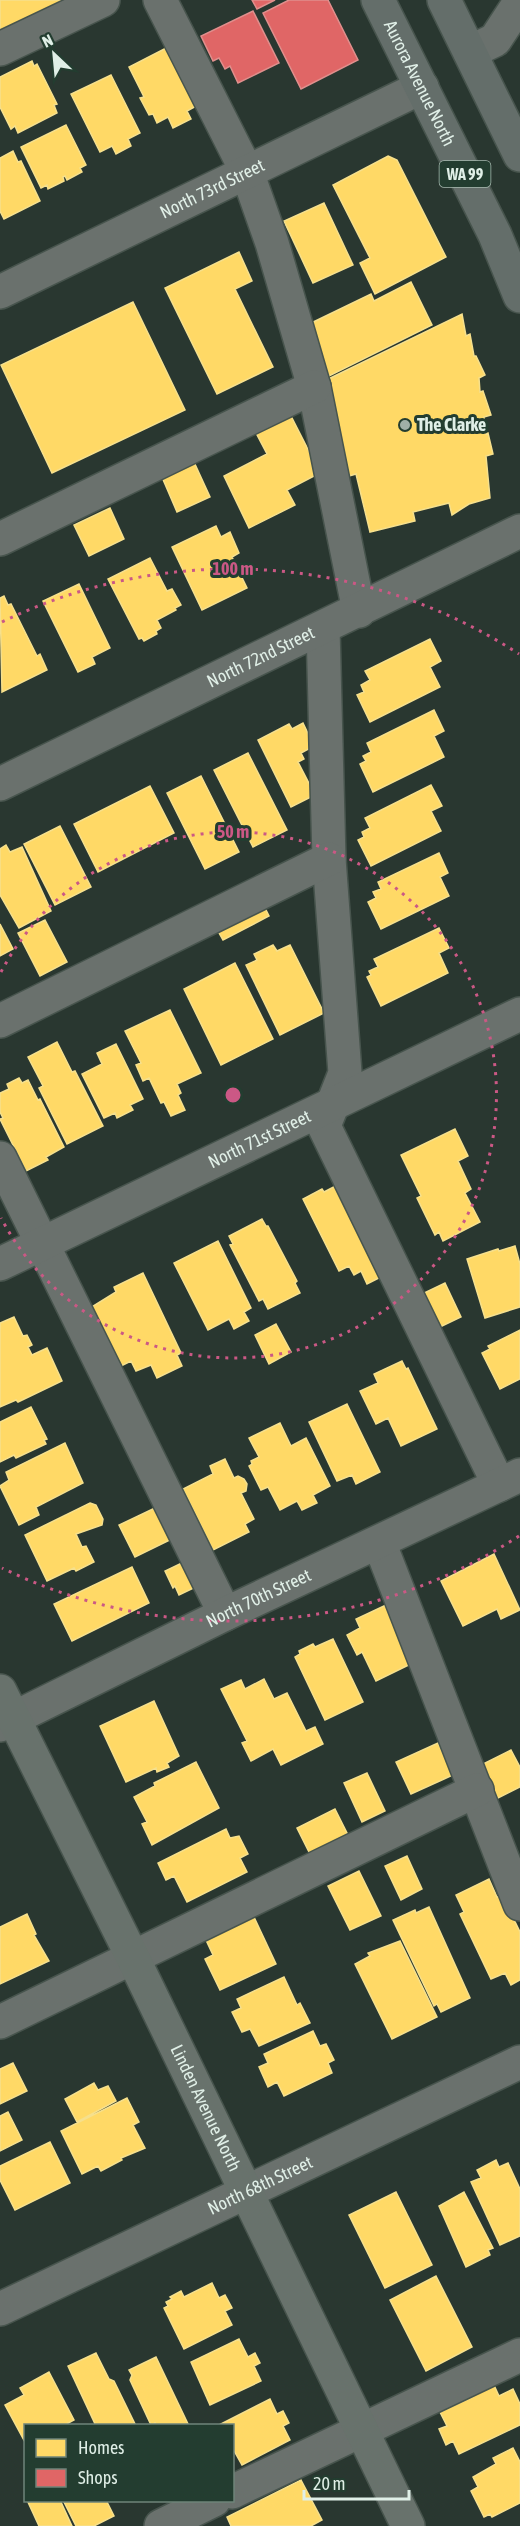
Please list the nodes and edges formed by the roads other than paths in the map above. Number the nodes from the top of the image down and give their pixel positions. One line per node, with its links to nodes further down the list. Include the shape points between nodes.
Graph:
1 (103, 0): 6 (street)
2 (160, 0): 10 (street)
3 (378, 0): 8 (highway, Aurora Avenue North / WA 99)
4 (444, 0): 7 (highway)
5 (520, 2): 7 (street, via 495,40)
6 (0, 49)
7 (470, 52): 9 (highway)
8 (422, 87): 10 (street, North 73rd Street); 12 (highway, Aurora Avenue North / WA 99, via 495,235)
9 (520, 155)
10 (247, 172): 11 (street, North 73rd Street); 13 (street)
11 (0, 292)
12 (520, 296)
13 (314, 387): 15 (street); 16 (street)
14 (520, 531): 16 (street, North 72nd Street)
15 (0, 539)
16 (359, 611): 17 (street, North 72nd Street)
17 (324, 628): 18 (street, North 72nd Street); 19 (street)
18 (0, 784)
19 (329, 859): 21 (street); 22 (street, via 345,1073)
20 (520, 1014): 22 (street, North 71st Street)
21 (0, 1021)
22 (333, 1104): 24 (street, North 71st Street); 26 (street, via 324,1126)
23 (0, 1158): 24 (street)
24 (43, 1244): 25 (street, North 71st Street); 28 (street)
25 (0, 1264)
26 (509, 1480): 27 (street, North 70th Street)
27 (379, 1542): 28 (street, North 70th Street); 30 (street)
28 (225, 1614): 29 (street, North 70th Street)
29 (4, 1711): 32 (main road, Linden Avenue North)
30 (477, 1790): 31 (street); 32 (street)
31 (520, 1904)
32 (133, 1958): 33 (street); 35 (main road, Linden Avenue North)
33 (0, 2022)
34 (520, 2062): 35 (street, North 68th Street)
35 (245, 2193): 36 (street, North 68th Street); 38 (main road, Linden Avenue North)
36 (0, 2309)
37 (520, 2355): 38 (street)
38 (361, 2430): 39 (street); 42 (main road, Linden Avenue North)
39 (234, 2491)
40 (210, 2502): 41 (street)
41 (161, 2526)
42 (408, 2526)

